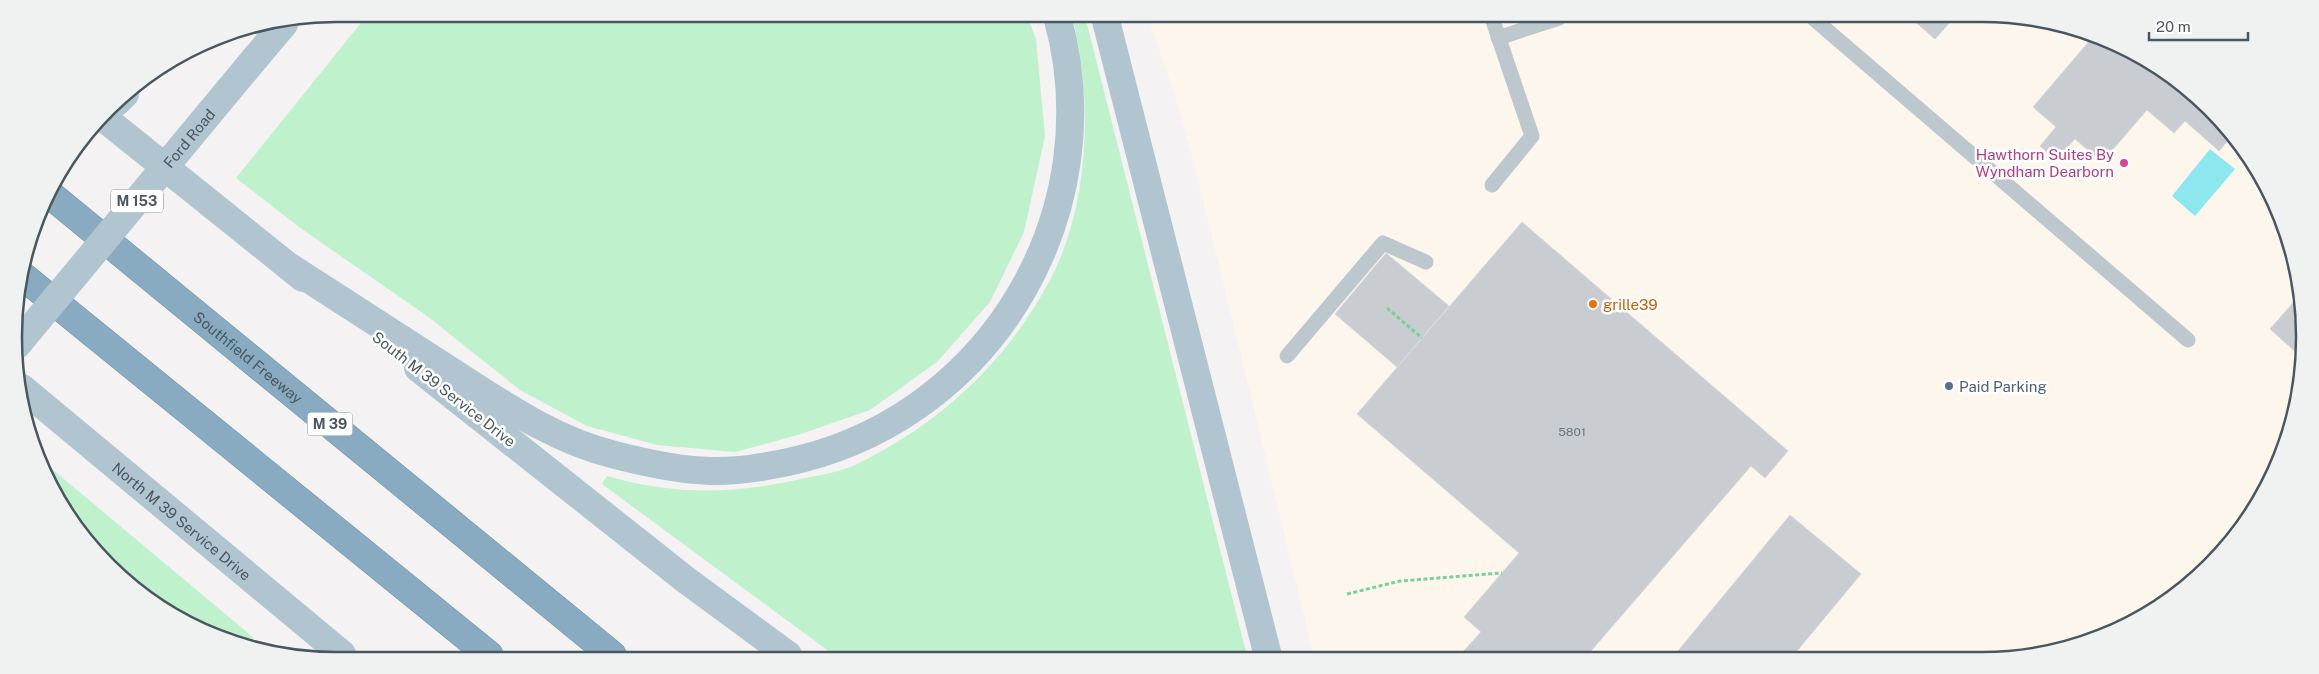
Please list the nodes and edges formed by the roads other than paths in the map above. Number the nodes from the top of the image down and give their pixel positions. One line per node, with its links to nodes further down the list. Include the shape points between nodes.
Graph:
1 (1059, 22): 12 (main road, via 1069,75 1070,146 1056,216 1036,267 1006,319 968,364 923,403 891,423 828,452 771,466 711,471 663,466 574,442 527,420)
2 (1106, 22): 24 (main road)
3 (1493, 22): 7 (lane)
4 (1547, 22): 7 (lane)
5 (1817, 22): 15 (lane)
6 (281, 28): 14 (main road, Ford Road / M 153, bridge)
7 (1498, 38): 9 (lane, via 1532,136)
8 (109, 122): 12 (main road, South M 39 Service Drive)
9 (1492, 185)
10 (55, 199): 22 (highway, Southfield Freeway / M 39)
11 (1426, 262): 16 (lane, via 1383,244)
12 (290, 267): 23 (main road, South M 39 Service Drive, via 686,580)
13 (28, 281): 21 (highway)
14 (22, 339)
15 (2188, 340)
16 (1288, 356)
17 (28, 393): 18 (main road, North M 39 Service Drive)
18 (282, 605): 19 (main road); 20 (main road, North M 39 Service Drive)
19 (321, 651)
20 (340, 652)
21 (488, 652)
22 (608, 652)
23 (784, 652)
24 (1267, 652)

